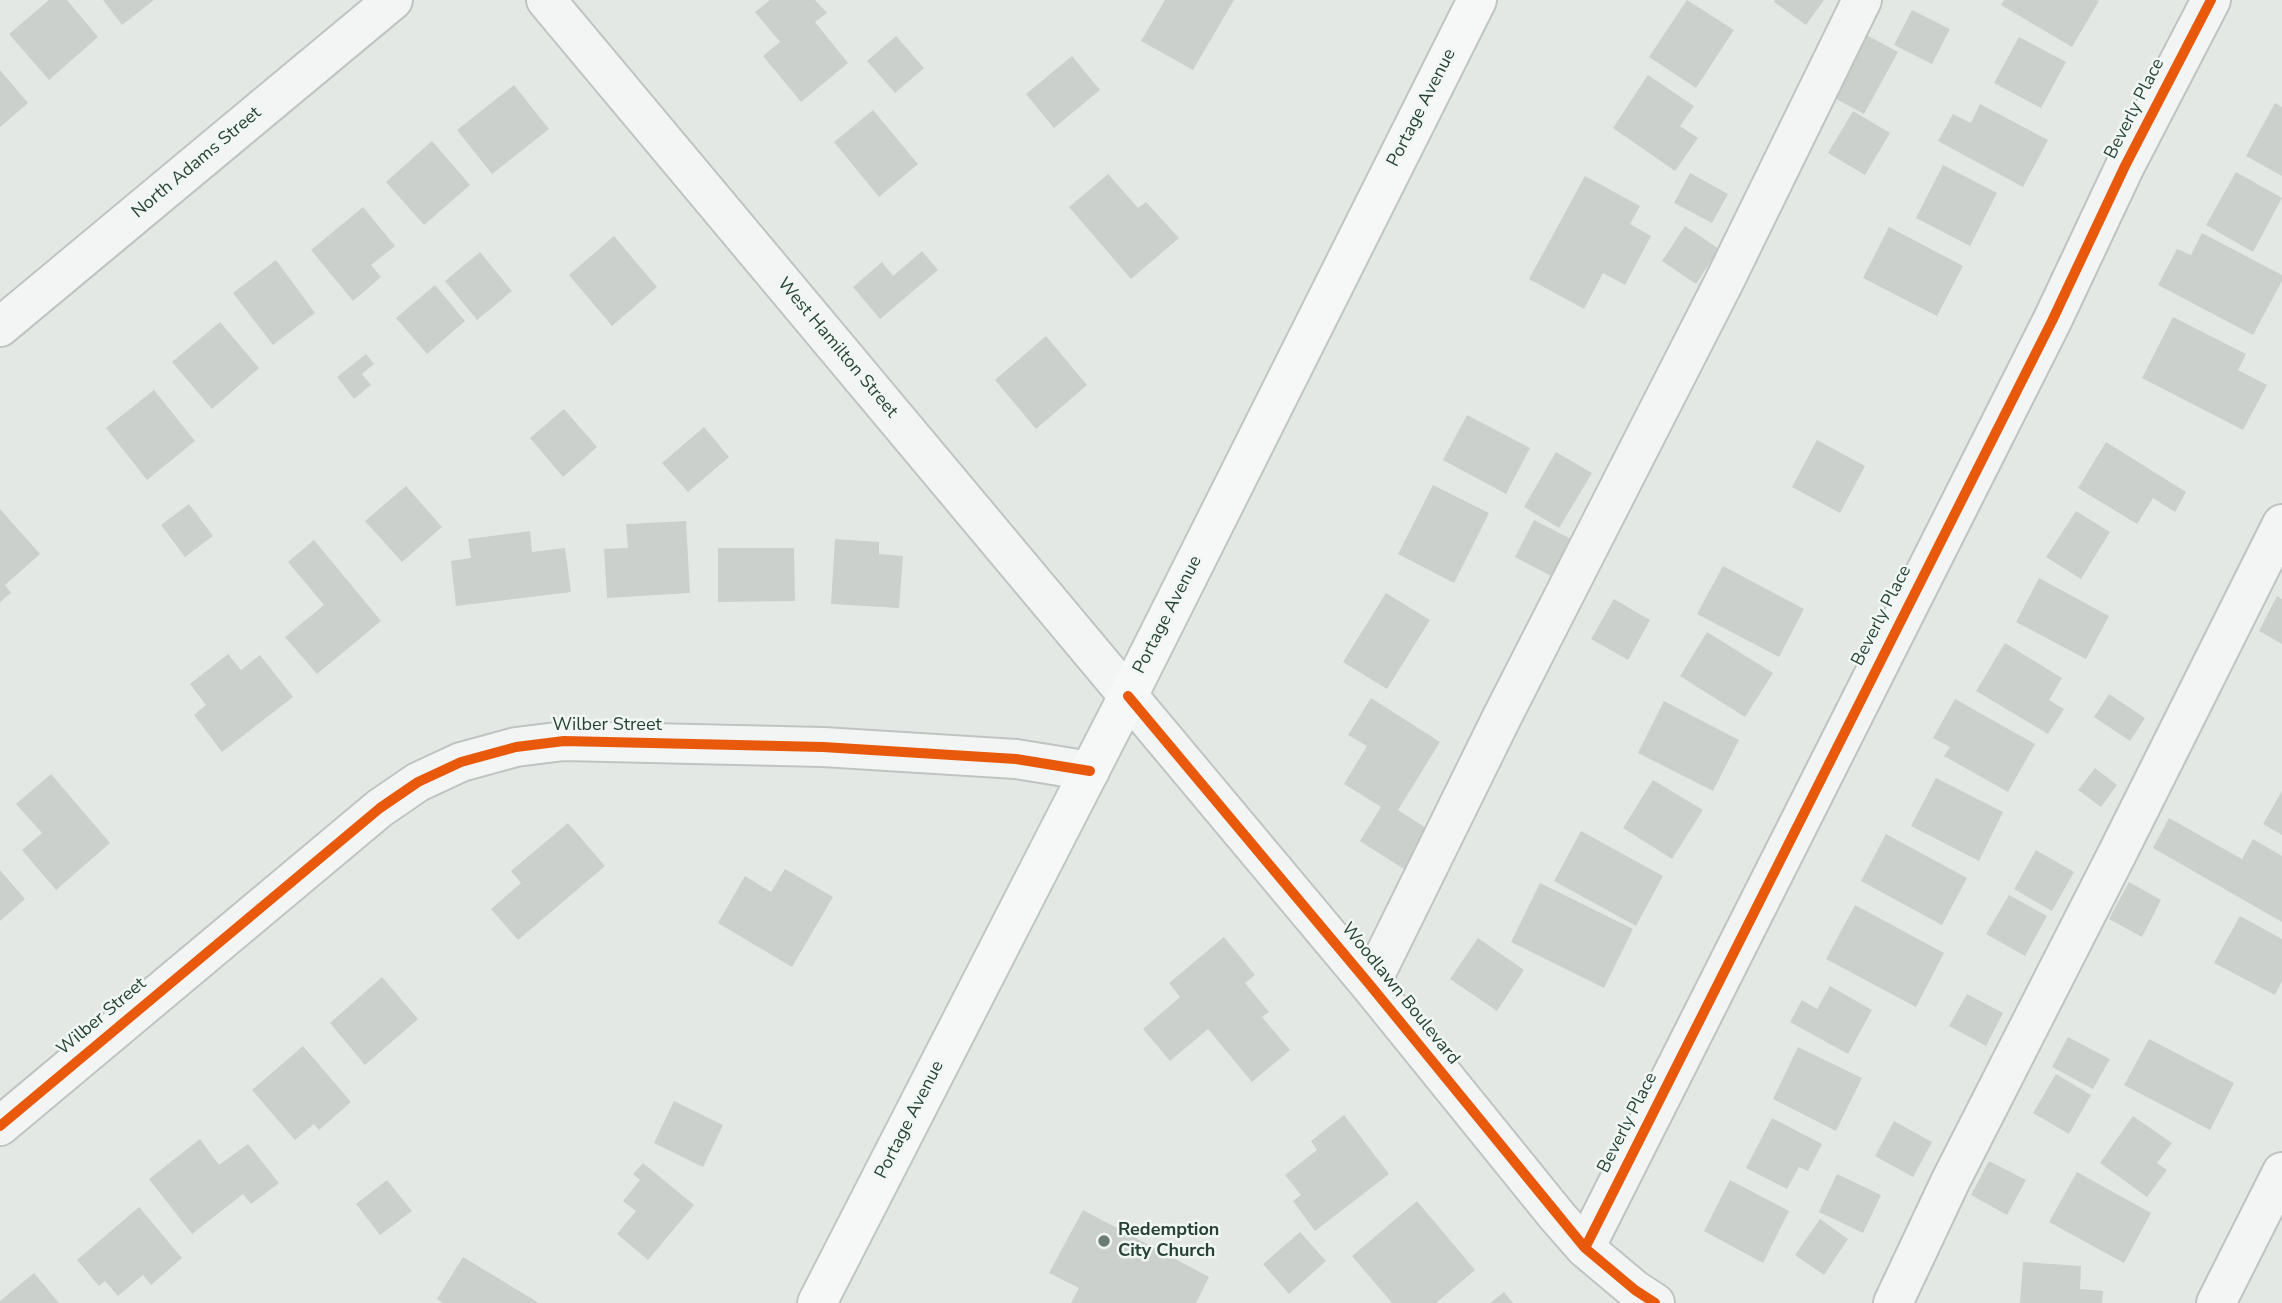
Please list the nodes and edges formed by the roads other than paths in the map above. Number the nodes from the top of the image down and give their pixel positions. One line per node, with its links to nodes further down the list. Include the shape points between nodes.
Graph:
1 (393, 0): 6 (street, North Adams Street)
2 (546, 0): 8 (street, West Hamilton Street)
3 (1477, 0): 8 (main road, Portage Avenue)
4 (1862, 0): 10 (street)
5 (2211, 0): 13 (street, Beverly Place)
6 (0, 327)
7 (2282, 524): 16 (street)
8 (1128, 696): 9 (main road, Portage Avenue); 10 (street, Woodlawn Boulevard)
9 (1090, 771): 11 (street, Wilber Street, via 1016,759 823,747 564,741 516,747 461,762 418,782 380,808); 14 (main road, Portage Avenue)
10 (1370, 985): 13 (street, Woodlawn Boulevard)
11 (0, 1126)
12 (2282, 1172): 17 (street)
13 (1585, 1248): 15 (street, Woodlawn Boulevard)
14 (817, 1303)
15 (1656, 1303)
16 (1893, 1303)
17 (2216, 1303)

